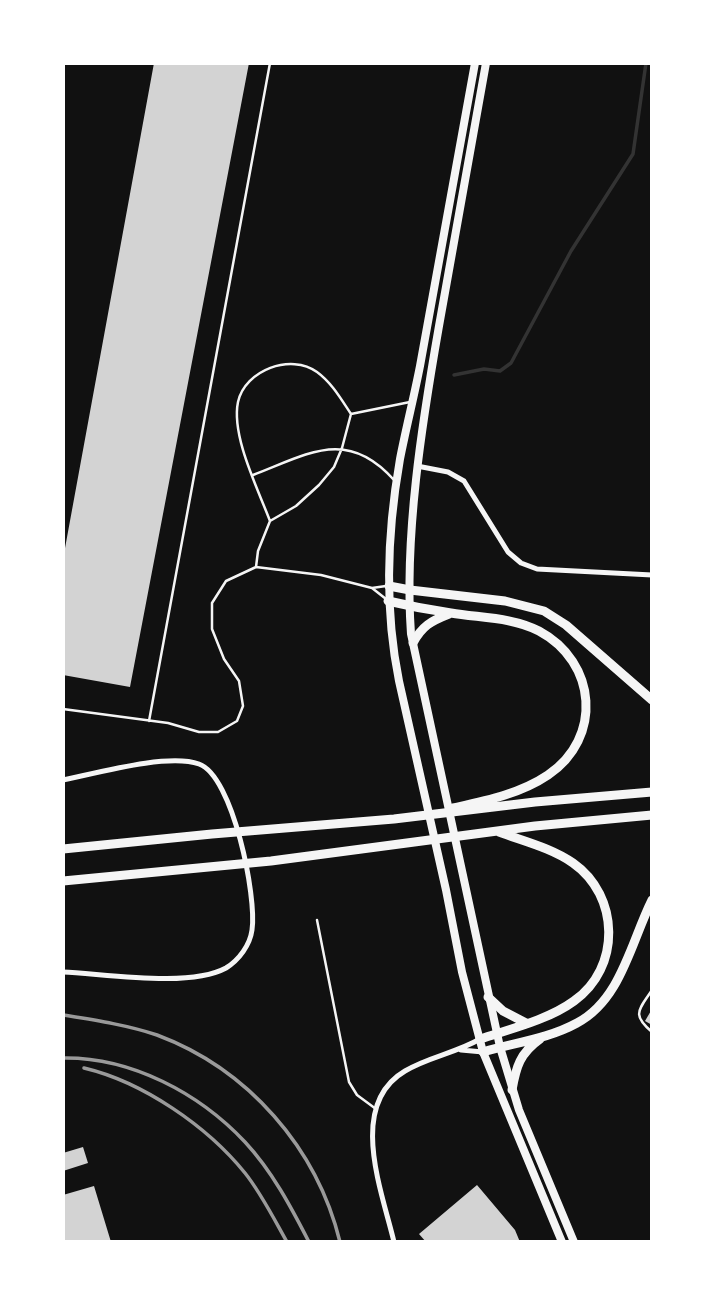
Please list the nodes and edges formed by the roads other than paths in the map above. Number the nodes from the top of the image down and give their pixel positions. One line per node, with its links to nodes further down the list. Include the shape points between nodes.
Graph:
1 (270, 63): 22 (lane)
2 (475, 63): 4 (main road)
3 (486, 63): 7 (main road)
4 (412, 401): 5 (lane); 9 (main road)
5 (351, 414): 6 (lane); 8 (lane, via 336,391 302,364 263,372 247,383 238,402 238,427)
6 (342, 448): 8 (lane, via 307,454); 9 (lane, via 374,461); 10 (lane, via 319,485)
7 (417, 467): 12 (street, via 449,472 464,481 508,552 521,563 537,569); 15 (main road)
8 (253, 475): 10 (lane)
9 (396, 483): 13 (main road)
10 (270, 521): 11 (lane)
11 (256, 567): 14 (lane, via 321,575); 22 (lane, via 226,581 212,603 212,629 239,681 243,706 237,721 218,732)
12 (652, 575)
13 (389, 586): 14 (lane); 15 (main road); 16 (main road)
14 (372, 588): 16 (lane)
15 (410, 590): 17 (main road); 20 (main road, via 505,601 544,611)
16 (388, 601): 17 (main road); 39 (main road, via 399,681)
17 (409, 606): 18 (main road); 19 (main road)
18 (451, 613): 19 (main road, via 427,623); 25 (main road, via 537,630 571,657 585,689 581,734 564,763 537,782)
19 (413, 643): 34 (main road)
20 (652, 700)
21 (63, 709): 22 (lane)
22 (149, 721)
23 (63, 780): 32 (street, via 169,761 202,765 223,788 236,820 253,913 248,944 227,967 209,974 159,978)
24 (652, 792): 25 (main road)
25 (486, 805): 28 (main road, via 394,819)
26 (652, 815): 27 (main road)
27 (497, 831): 29 (main road); 35 (main road, via 548,850 582,870 601,895 609,921 605,961 590,986 572,1003)
28 (63, 849)
29 (63, 882)
30 (652, 900): 38 (main road, via 605,999 579,1023)
31 (317, 920): 44 (lane, via 349,1082 357,1095)
32 (63, 972)
33 (652, 990): 36 (lane, via 638,1016)
34 (488, 997): 35 (main road); 37 (main road)
35 (526, 1023): 37 (main road)
36 (652, 1032)
37 (496, 1034): 39 (main road); 40 (main road)
38 (547, 1035): 40 (main road); 43 (main road, via 519,1060)
39 (480, 1039): 41 (street); 42 (main road)
40 (500, 1047): 42 (main road); 43 (main road)
41 (461, 1050): 42 (street); 44 (street, via 405,1071 383,1090)
42 (483, 1052): 46 (main road)
43 (512, 1090): 47 (main road)
44 (376, 1109): 45 (street, via 374,1152)
45 (394, 1242)
46 (562, 1242)
47 (575, 1242)

